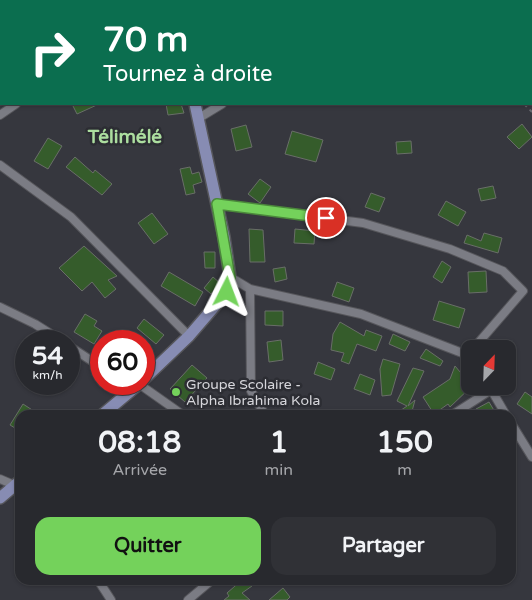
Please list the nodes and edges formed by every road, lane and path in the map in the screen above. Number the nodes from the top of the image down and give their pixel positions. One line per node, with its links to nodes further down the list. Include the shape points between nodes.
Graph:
1 (15, 105): 4 (street)
2 (195, 105): 5 (main road)
3 (220, 105): 5 (street)
4 (0, 115)
5 (199, 118): 7 (main road)
6 (0, 165): 12 (street, via 71,217)
7 (217, 204): 8 (main road); 13 (street, via 363,223 450,250 503,271 523,291)
8 (230, 277): 9 (street); 12 (main road, via 227,292)
9 (250, 289): 14 (street, via 361,314); 22 (street, via 251,392)
10 (0, 307): 11 (street)
11 (44, 330)
12 (189, 336): 15 (main road)
13 (481, 340)
14 (461, 350)
15 (155, 368)
16 (123, 395): 20 (main road)
17 (150, 395): 21 (street)
18 (480, 395): 23 (street)
19 (494, 395): 24 (street)
20 (107, 410)
21 (175, 410)
22 (262, 410)
23 (459, 410)
24 (503, 410)
25 (516, 431): 26 (street)
26 (532, 457)
27 (0, 479): 28 (street)
28 (15, 483)
29 (15, 485): 30 (main road)
30 (0, 498)
31 (101, 585): 35 (street)
32 (200, 585): 34 (lane)
33 (206, 585): 34 (street)
34 (200, 590): 36 (street)
35 (111, 600)
36 (188, 600)

